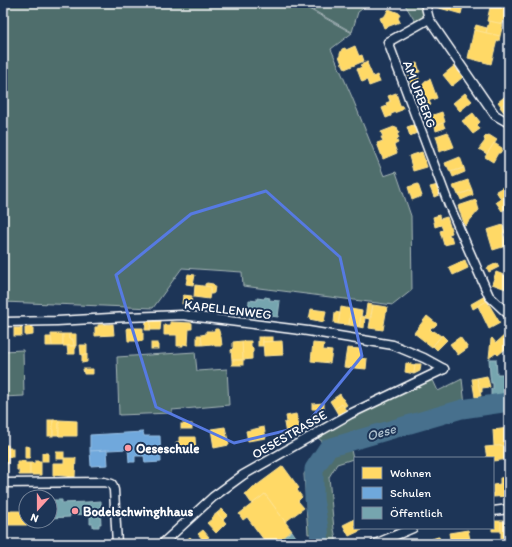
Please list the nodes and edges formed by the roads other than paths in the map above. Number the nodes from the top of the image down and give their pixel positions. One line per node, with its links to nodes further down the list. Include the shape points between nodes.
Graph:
1 (426, 3): 2 (street)
2 (429, 19): 3 (street, via 495,115); 4 (street, AM URBERG, via 388,42 449,205 489,296)
3 (509, 123)
4 (509, 313)
5 (3, 322): 6 (street, KAPELLENWEG, via 182,315 393,345)
6 (444, 369): 12 (street, OESESTRASSE, via 350,414 243,475 213,497)
7 (3, 483): 11 (street, via 112,484)
8 (509, 509): 9 (street)
9 (494, 511)
10 (411, 529): 13 (street)
11 (117, 544)
12 (162, 544)
13 (375, 544)

